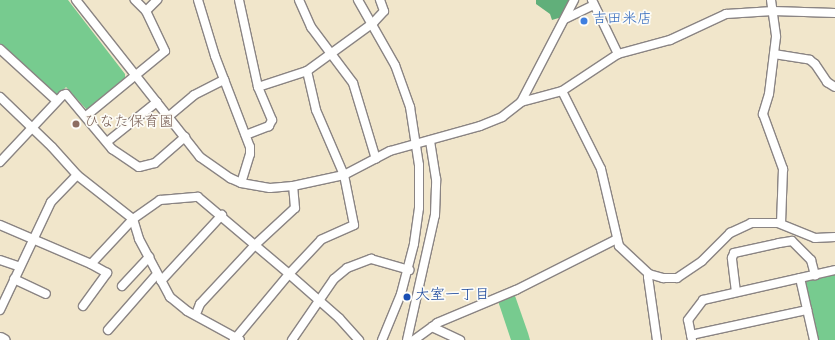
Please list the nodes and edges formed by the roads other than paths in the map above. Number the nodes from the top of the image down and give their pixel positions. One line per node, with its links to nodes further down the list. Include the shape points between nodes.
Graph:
1 (76, 0): 22 (street)
2 (135, 0): 13 (street)
3 (157, 0): 13 (street)
4 (198, 0): 23 (street)
5 (239, 0): 24 (street)
6 (299, 0): 18 (street, via 311,27)
7 (358, 0): 16 (street)
8 (380, 0): 16 (street, via 384,11)
9 (574, 0): 15 (street)
10 (771, 0): 14 (street)
11 (593, 2): 15 (street); 19 (street)
12 (835, 10): 14 (street)
13 (146, 11): 22 (street, via 165,51)
14 (773, 11): 19 (street, via 726,14 670,40); 20 (street, via 776,37)
15 (565, 19): 30 (street)
16 (373, 23): 18 (street); 38 (street, via 401,80 410,106)
17 (0, 49): 28 (street)
18 (331, 53): 21 (street); 41 (street, via 353,83)
19 (618, 54): 26 (street)
20 (774, 54): 25 (street, via 810,60 816,64 827,82); 49 (street, via 769,94 763,114 783,169)
21 (307, 71): 24 (street); 44 (street, via 316,110)
22 (136, 76): 29 (street); 31 (street)
23 (224, 80): 32 (street, via 194,95); 34 (street)
24 (258, 87): 34 (street, via 272,123)
25 (835, 87)
26 (562, 91): 30 (street); 53 (street, via 601,169)
27 (0, 97): 33 (street)
28 (57, 101): 31 (street, via 63,94 70,95); 33 (street)
29 (156, 102): 32 (street); 37 (street)
30 (521, 102): 36 (street, via 502,117 488,123)
31 (86, 116): 37 (street)
32 (168, 117): 35 (street)
33 (33, 127): 40 (street); 43 (street)
34 (246, 135): 45 (street, via 250,154)
35 (185, 137): 37 (street, via 155,163 145,167 133,165); 45 (street, via 208,164)
36 (430, 140): 38 (street); 56 (street, via 437,199)
37 (107, 142)
38 (417, 144): 41 (street, via 390,150); 55 (street, via 419,208)
39 (0, 148): 40 (street)
40 (7, 154): 42 (street)
41 (376, 159): 44 (street)
42 (0, 162)
43 (77, 175): 48 (street); 52 (street, via 51,202)
44 (344, 175): 46 (street); 63 (street, via 354,225 321,240)
45 (241, 183): 46 (street, via 270,188)
46 (293, 186): 54 (street, via 295,208)
47 (222, 215): 48 (street, via 198,197 192,196 160,200); 54 (street); 66 (street)
48 (133, 219): 57 (street); 59 (street)
49 (781, 223): 51 (street, via 815,238); 64 (street, via 762,222 734,231 702,262 677,278)
50 (0, 226): 52 (street)
51 (835, 237)
52 (34, 238): 59 (street); 60 (street)
53 (617, 239): 64 (street, via 619,246); 77 (street, via 516,290)
54 (256, 244): 63 (street); 76 (street, via 200,304)
55 (414, 244): 56 (street); 61 (street)
56 (429, 248): 86 (street)
57 (149, 257): 66 (street); 69 (street)
58 (0, 260): 60 (street)
59 (91, 264): 73 (street, via 107,273)
60 (20, 267): 68 (street)
61 (409, 270): 72 (street, via 372,259 362,262 347,268 334,280); 85 (street)
62 (835, 270): 65 (street)
63 (288, 274): 72 (street); 81 (street)
64 (649, 274): 89 (street)
65 (815, 275): 67 (street); 70 (street, via 811,260 792,242 779,243 734,254 732,258)
66 (159, 277): 76 (street, via 170,297); 78 (street)
67 (800, 278): 70 (street); 75 (street)
68 (14, 280): 71 (street); 74 (street)
69 (122, 286)
70 (736, 292): 80 (street, via 703,300 688,320)
71 (46, 294)
72 (319, 301): 83 (street); 84 (street)
73 (83, 306)
74 (0, 310)
75 (807, 310): 80 (street); 90 (street)
76 (196, 314): 81 (street)
77 (432, 327): 87 (street); 88 (street)
78 (108, 330)
79 (0, 338): 82 (main road)
80 (691, 338)
81 (237, 339)
82 (4, 340)
83 (292, 340)
84 (359, 340)
85 (382, 340)
86 (407, 340)
87 (414, 340)
88 (460, 340)
89 (657, 340)
90 (814, 340)

